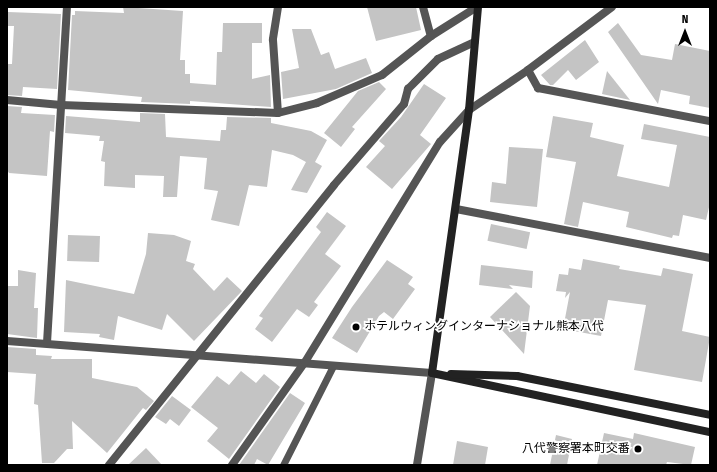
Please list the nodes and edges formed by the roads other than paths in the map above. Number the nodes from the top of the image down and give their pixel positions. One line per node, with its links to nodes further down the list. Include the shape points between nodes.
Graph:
1 (67, 7): 10 (street)
2 (278, 7): 12 (street, via 273,40)
3 (423, 7): 6 (street)
4 (477, 7): 6 (street); 7 (street)
5 (612, 7): 8 (street)
6 (431, 36): 12 (street, via 382,75 317,103)
7 (474, 42): 11 (street); 18 (street, via 438,59 408,89 404,104 334,185)
8 (528, 70): 11 (street); 13 (street, via 538,88)
9 (7, 100): 10 (street)
10 (61, 105): 12 (street); 17 (street)
11 (469, 110): 14 (street); 19 (street, via 440,142)
12 (278, 113)
13 (710, 121)
14 (456, 209): 15 (street); 21 (street)
15 (710, 258)
16 (7, 341): 17 (street)
17 (47, 343): 18 (street)
18 (200, 354): 19 (street); 24 (street)
19 (304, 362): 20 (street); 25 (street)
20 (333, 366): 21 (street); 26 (lane)
21 (432, 373): 22 (street, via 517,376); 23 (street); 27 (street)
22 (710, 415)
23 (710, 432)
24 (109, 465)
25 (232, 465)
26 (283, 465)
27 (417, 465)

